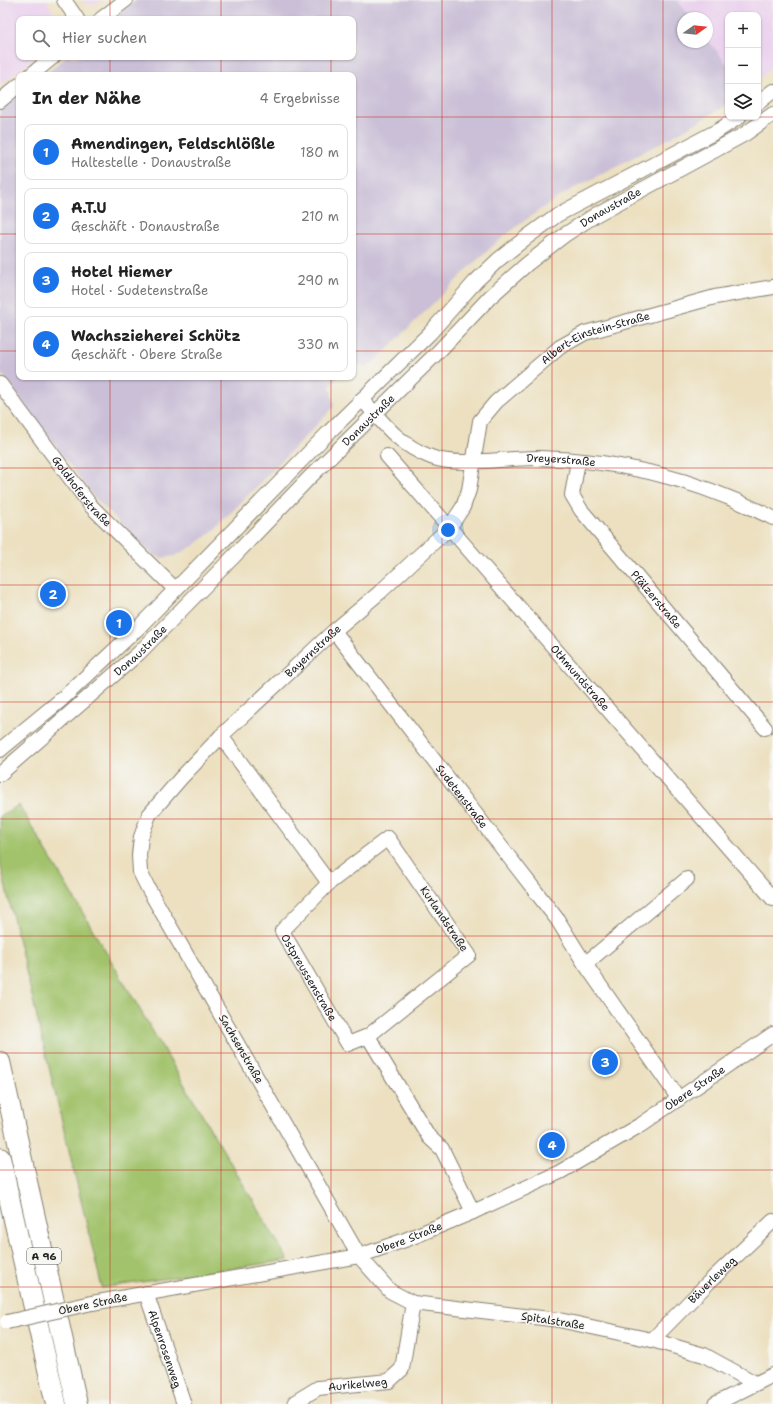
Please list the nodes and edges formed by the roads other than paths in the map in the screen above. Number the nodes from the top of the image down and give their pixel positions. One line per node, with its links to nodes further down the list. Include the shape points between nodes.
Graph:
1 (64, 0): 3 (street)
2 (126, 0): 4 (street)
3 (75, 16)
4 (105, 16)
5 (49, 60): 6 (street)
6 (35, 72)
7 (16, 88): 9 (street)
8 (773, 91): 10 (street)
9 (0, 101)
10 (761, 101)
11 (773, 114): 16 (street, Donaustraße, via 744,134 597,214 566,234 490,297)
12 (734, 120): 15 (street, Donaustraße, via 557,215 527,237 475,282 430,333)
13 (773, 287): 18 (street, Albert-Einstein-Straße, via 715,297 585,333 560,347 485,413 480,421)
14 (0, 384): 22 (street, Goldhoferstraße, via 91,506)
15 (362, 399): 16 (street, Dreyerstraße); 22 (street, Donaustraße)
16 (375, 414): 18 (street, Dreyerstraße, via 394,436 416,451 442,460); 27 (street, Donaustraße, via 139,652)
17 (387, 456): 21 (street, Othmundstraße)
18 (473, 461): 19 (street, Dreyerstraße, via 539,458); 21 (street, Bayernstraße, via 465,502)
19 (578, 461): 20 (street, Dreyerstraße, via 664,475 734,499); 24 (street, Pfälzerstraße, via 572,495 581,510)
20 (773, 518)
21 (450, 528): 23 (street, Bayernstraße); 31 (street, Othmundstraße)
22 (175, 589): 26 (street, Donaustraße, via 136,630 62,699)
23 (334, 631): 25 (street, Bayernstraße); 32 (street, Sudetenstraße, via 557,919)
24 (765, 728)
25 (221, 736): 28 (street, Bayernstraße, via 149,815); 30 (street)
26 (0, 750)
27 (0, 774)
28 (141, 837): 40 (street, Sachsenstraße, via 140,872 148,888)
29 (687, 879): 32 (street)
30 (329, 883): 34 (street, Ostpreussenstraße, via 282,931 348,1044); 34 (street, Kurlandstraße, via 388,838 469,955)
31 (773, 899)
32 (585, 964): 36 (street, Sudetenstraße)
33 (773, 1034): 36 (street, Obere Straße)
34 (368, 1036): 38 (street, via 429,1137 442,1149)
35 (0, 1062): 48 (highway, A 96)
36 (679, 1099): 38 (street, Obere Straße, via 560,1172)
37 (0, 1158): 47 (highway, A 96)
38 (473, 1212): 40 (street, Obere Straße)
39 (773, 1221): 44 (street, Bäuerleweg, via 708,1282)
40 (359, 1256): 41 (street, Obere Straße); 42 (street, Spitalstraße, via 390,1291)
41 (146, 1293): 43 (street, Obere Straße, bridge); 49 (street, Alpenrosenweg)
42 (413, 1303): 44 (street, Spitalstraße, via 559,1320); 50 (street, Aurikelweg, via 402,1369 389,1381 318,1388)
43 (3, 1323)
44 (652, 1340): 46 (street, Spitalstraße, via 704,1355)
45 (773, 1375): 46 (street)
46 (756, 1383): 51 (street)
47 (56, 1404)
48 (77, 1404)
49 (184, 1404)
50 (294, 1404)
51 (715, 1404)

